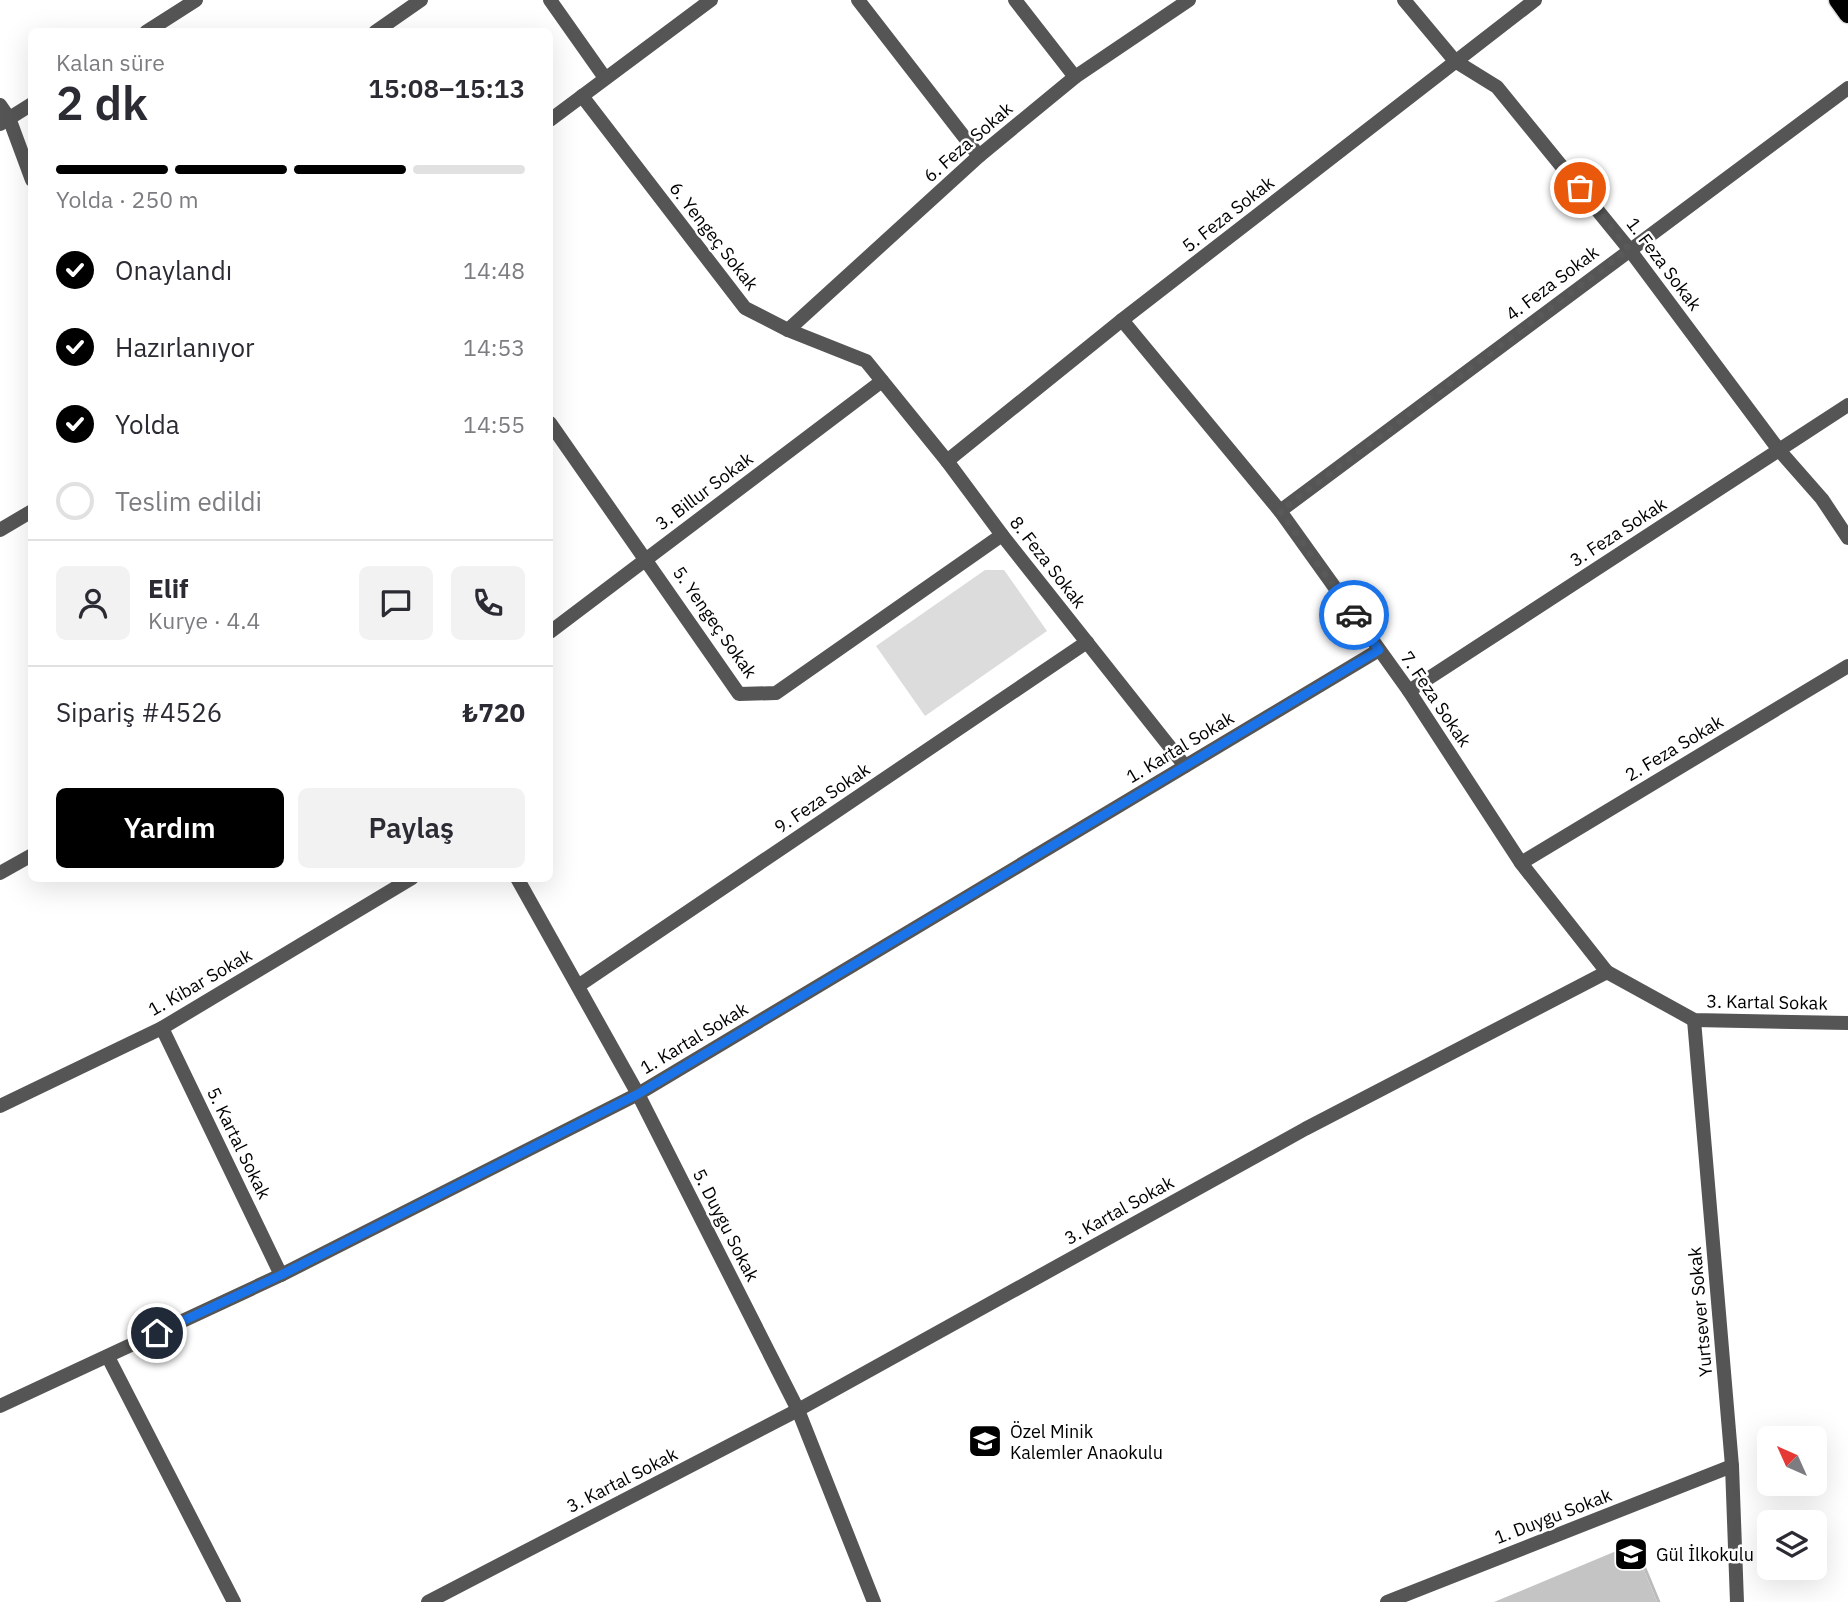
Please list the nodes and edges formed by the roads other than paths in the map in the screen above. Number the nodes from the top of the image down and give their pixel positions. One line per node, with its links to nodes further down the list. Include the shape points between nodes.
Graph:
1 (196, 0): 12 (street)
2 (421, 0): 13 (street)
3 (550, 0): 16 (street)
4 (711, 0): 16 (street)
5 (858, 0): 23 (street)
6 (1015, 0): 15 (street)
7 (1189, 0): 15 (street, 6. Feza Sokak)
8 (1404, 0): 14 (street, 1. Feza Sokak)
9 (1535, 0): 14 (street, 5. Feza Sokak)
10 (1838, 0): 11 (main road)
11 (1848, 14)
12 (152, 28)
13 (381, 28)
14 (1455, 61): 25 (street, 1. Feza Sokak, via 1497,87); 26 (street, 5. Feza Sokak)
15 (1075, 77): 23 (street, 6. Feza Sokak)
16 (605, 78): 18 (street)
17 (1848, 88): 25 (street, 4. Feza Sokak)
18 (582, 96): 21 (street); 27 (street, 6. Yengeç Sokak, via 745,308)
19 (0, 105): 22 (street)
20 (28, 107): 22 (street)
21 (553, 118)
22 (5, 121): 24 (street)
23 (979, 156): 27 (street, 6. Feza Sokak)
24 (28, 171)
25 (1629, 249): 31 (street, 1. Feza Sokak); 33 (street, 4. Feza Sokak)
26 (1122, 320): 32 (street, 5. Feza Sokak); 33 (street, 7. Feza Sokak)
27 (788, 330): 28 (street, 6. Yengeç Sokak, via 866,361)
28 (882, 381): 32 (street, 8. Feza Sokak); 38 (street, 3. Billur Sokak)
29 (1848, 405): 31 (street, 3. Feza Sokak)
30 (553, 427): 38 (street, 5. Yengeç Sokak)
31 (1779, 450): 37 (street, 1. Feza Sokak, via 1822,499); 43 (street, 3. Feza Sokak)
32 (947, 461): 36 (street, 8. Feza Sokak)
33 (1280, 511): 41 (street, 7. Feza Sokak)
34 (28, 515): 35 (street)
35 (0, 530)
36 (1002, 535): 38 (street, 5. Yengeç Sokak, via 776,693 739,694); 40 (street, 8. Feza Sokak)
37 (1848, 538)
38 (647, 559): 39 (street, 3. Billur Sokak)
39 (553, 630)
40 (1087, 642): 44 (street, 8. Feza Sokak); 51 (street, 9. Feza Sokak)
41 (1379, 650): 43 (street, 7. Feza Sokak); 44 (street, 1. Kartal Sokak)
42 (1848, 666): 46 (street, 2. Feza Sokak)
43 (1409, 691): 46 (street, 7. Feza Sokak)
44 (1185, 766): 55 (street, 1. Kartal Sokak)
45 (28, 857): 47 (street)
46 (1521, 863): 50 (street, 7. Feza Sokak)
47 (0, 873)
48 (405, 882): 54 (street, 1. Kibar Sokak)
49 (519, 882): 51 (street, 5. Duygu Sokak)
50 (1607, 972): 52 (street, 3. Kartal Sokak); 60 (street, 3. Kartal Sokak, via 1305,1129)
51 (578, 986): 55 (street, 5. Duygu Sokak)
52 (1694, 1020): 53 (street, 3. Kartal Sokak); 61 (street, Yurtsever Sokak)
53 (1848, 1023)
54 (162, 1028): 56 (street, 1. Kibar Sokak); 57 (street, 5. Kartal Sokak)
55 (638, 1094): 57 (street, 1. Kartal Sokak); 60 (street, 5. Duygu Sokak)
56 (0, 1106)
57 (281, 1275): 58 (street, 1. Kartal Sokak)
58 (108, 1357): 59 (street, 1. Kartal Sokak); 62 (street)
59 (0, 1406)
60 (798, 1410): 63 (street, 3. Kartal Sokak); 64 (street, 5. Duygu Sokak)
61 (1732, 1466): 65 (street, 1. Duygu Sokak); 66 (street, Yurtsever Sokak)
62 (234, 1602)
63 (428, 1602)
64 (874, 1602)
65 (1387, 1602)
66 (1737, 1602)

